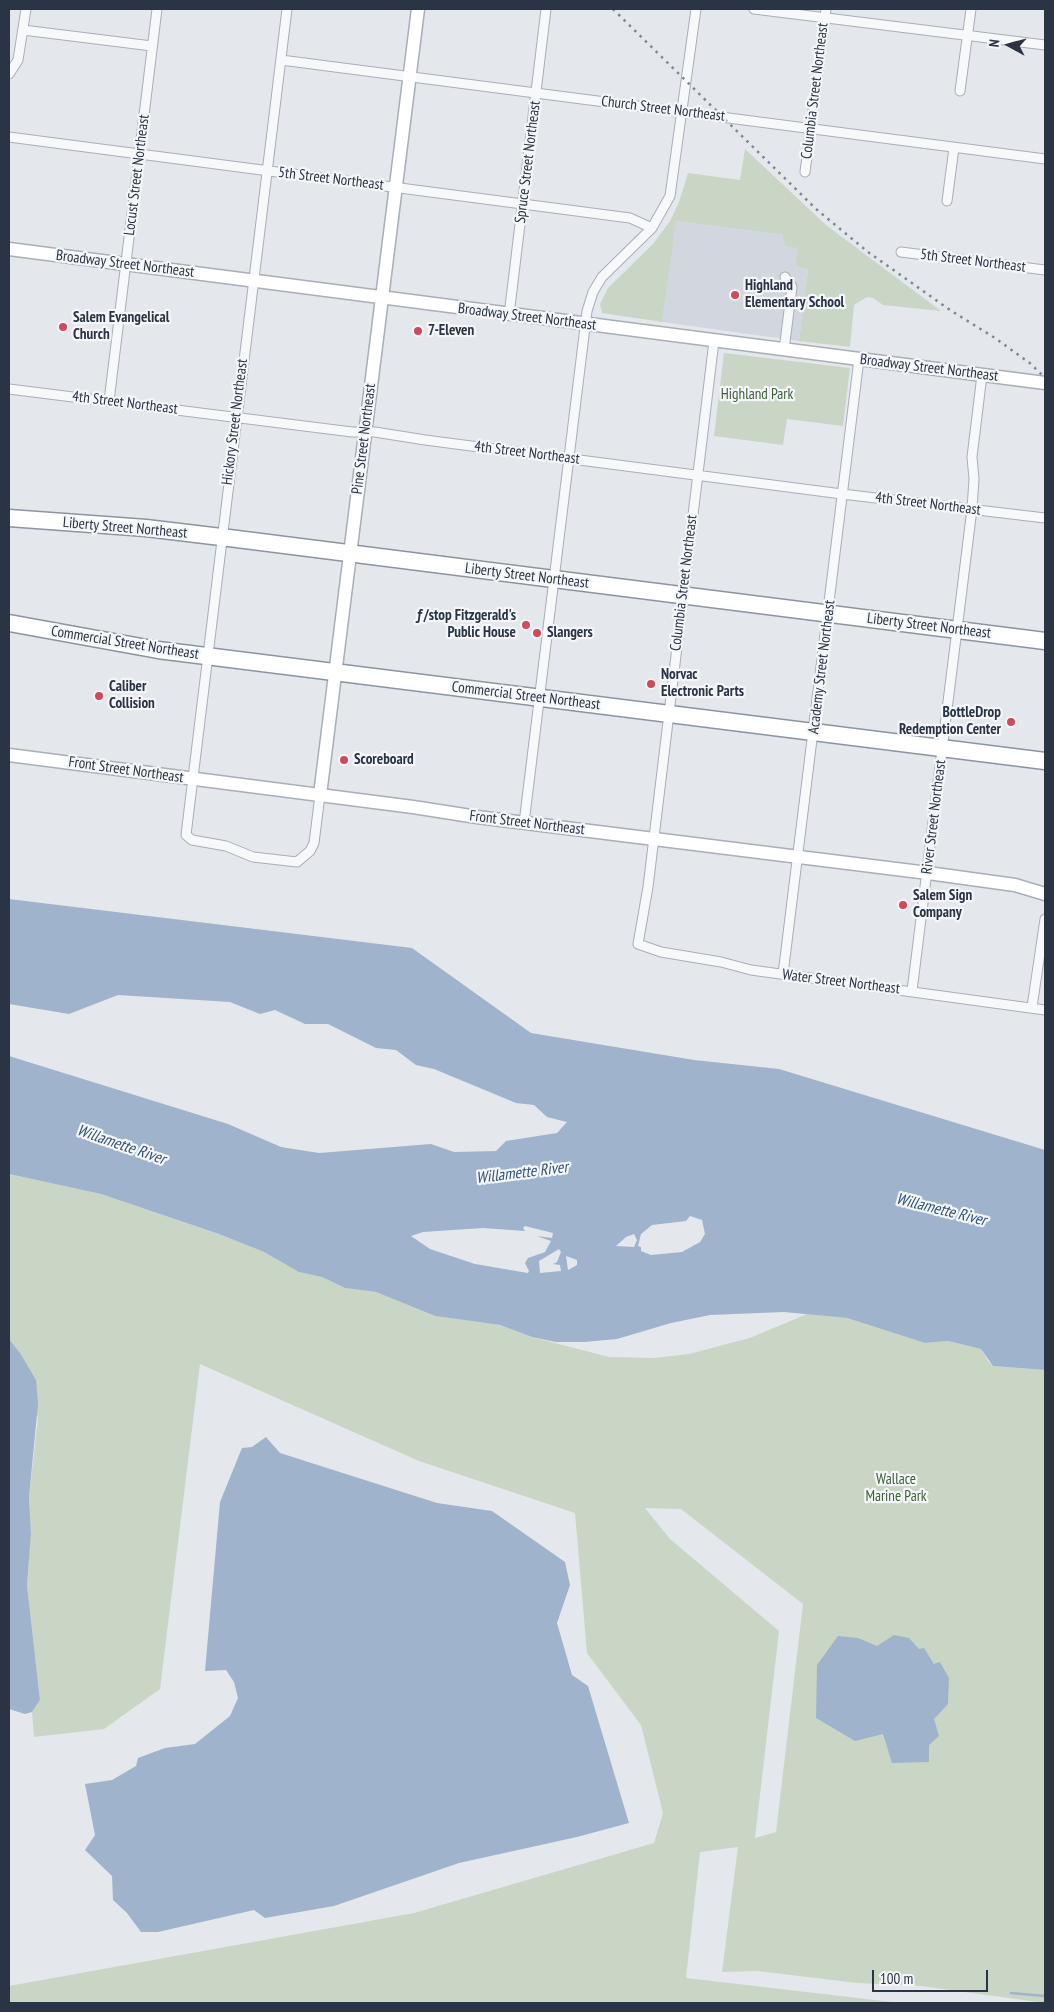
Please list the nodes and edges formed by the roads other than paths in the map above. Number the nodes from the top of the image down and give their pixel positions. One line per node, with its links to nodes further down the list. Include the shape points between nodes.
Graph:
1 (26, 9): 10 (street)
2 (156, 9): 13 (street, Locust Street Northeast)
3 (287, 9): 14 (street, Hickory Street Northeast)
4 (418, 9): 16 (main road, Pine Street Northeast)
5 (546, 9): 18 (street, Spruce Street Northeast)
6 (696, 9): 19 (street)
7 (754, 9): 9 (street)
8 (971, 9): 11 (street)
9 (825, 13): 11 (street); 20 (street, Columbia Street Northeast)
10 (23, 30): 13 (street); 15 (street, via 18,60)
11 (968, 35): 12 (street); 17 (street)
12 (1045, 45)
13 (152, 46): 23 (street, Locust Street Northeast)
14 (280, 60): 16 (street, Church Street Northeast); 25 (street, Hickory Street Northeast)
15 (9, 74)
16 (408, 76): 18 (street, Church Street Northeast); 27 (main road, Pine Street Northeast)
17 (960, 91)
18 (537, 94): 19 (street, Church Street Northeast); 29 (street, Spruce Street Northeast)
19 (683, 112): 20 (street, Church Street Northeast); 30 (street, via 670,196)
20 (811, 128): 22 (street, Church Street Northeast); 26 (street, Columbia Street Northeast)
21 (9, 137): 23 (street, 5th Street Northeast)
22 (954, 148): 24 (street, Church Street Northeast); 28 (street)
23 (140, 155): 25 (street, 5th Street Northeast); 33 (street, Locust Street Northeast)
24 (1045, 159)
25 (266, 170): 27 (street, 5th Street Northeast); 36 (street, Hickory Street Northeast)
26 (805, 172)
27 (394, 187): 29 (street, 5th Street Northeast); 37 (main road, Pine Street Northeast)
28 (948, 201)
29 (524, 204): 30 (street, 5th Street Northeast, via 630,218); 38 (street, Spruce Street Northeast)
30 (652, 228): 39 (street, via 602,277 589,302)
31 (9, 249): 33 (main road, Broadway Street Northeast)
32 (901, 252): 34 (street, 5th Street Northeast)
33 (126, 264): 36 (main road, Broadway Street Northeast); 46 (street, Locust Street Northeast)
34 (1045, 270)
35 (785, 277): 41 (street, via 792,288)
36 (253, 281): 37 (main road, Broadway Street Northeast); 47 (street, Hickory Street Northeast)
37 (380, 298): 38 (main road, Broadway Street Northeast); 48 (main road, Pine Street Northeast)
38 (509, 315): 39 (main road, Broadway Street Northeast)
39 (585, 325): 40 (main road, Broadway Street Northeast); 49 (street)
40 (714, 341): 41 (main road, Broadway Street Northeast); 50 (street, Columbia Street Northeast)
41 (784, 350): 42 (main road, Broadway Street Northeast)
42 (859, 359): 43 (main road, Broadway Street Northeast); 51 (street, Academy Street Northeast)
43 (982, 375): 44 (main road, Broadway Street Northeast); 52 (street, River Street Northeast, via 972,458)
44 (1045, 383)
45 (9, 389): 46 (street, 4th Street Northeast)
46 (109, 401): 47 (street, 4th Street Northeast)
47 (236, 417): 48 (street, 4th Street Northeast); 55 (street, Hickory Street Northeast)
48 (364, 432): 49 (street, 4th Street Northeast); 56 (main road, Pine Street Northeast)
49 (569, 459): 50 (street, 4th Street Northeast); 57 (street)
50 (697, 475): 51 (street, 4th Street Northeast); 58 (street, Columbia Street Northeast)
51 (842, 494): 52 (street, 4th Street Northeast); 59 (street, Academy Street Northeast)
52 (972, 509): 54 (street, 4th Street Northeast); 61 (street, River Street Northeast)
53 (9, 518): 55 (highway, Liberty Street Northeast)
54 (1045, 518)
55 (221, 537): 56 (highway, Liberty Street Northeast); 63 (street, Hickory Street Northeast)
56 (350, 554): 57 (highway, Liberty Street Northeast); 64 (main road, Pine Street Northeast)
57 (554, 580): 58 (highway, Liberty Street Northeast); 65 (street)
58 (682, 596): 59 (highway, Liberty Street Northeast); 66 (street, Columbia Street Northeast)
59 (828, 614): 61 (highway, Liberty Street Northeast); 67 (street, Academy Street Northeast)
60 (9, 623): 63 (highway, Commercial Street Northeast)
61 (957, 630): 62 (highway, Liberty Street Northeast); 68 (street, River Street Northeast)
62 (1045, 641)
63 (209, 656): 64 (highway, Commercial Street Northeast); 71 (street, Hickory Street Northeast)
64 (336, 673): 65 (highway, Commercial Street Northeast); 72 (main road, Pine Street Northeast)
65 (540, 697): 66 (highway, Commercial Street Northeast); 73 (street)
66 (669, 713): 67 (highway, Commercial Street Northeast); 74 (street, Columbia Street Northeast)
67 (814, 731): 68 (highway, Commercial Street Northeast); 75 (street, Academy Street Northeast)
68 (942, 747): 70 (highway, Commercial Street Northeast); 77 (street, River Street Northeast)
69 (9, 755): 71 (main road, Front Street Northeast)
70 (1045, 761)
71 (192, 779): 72 (main road, Front Street Northeast); 76 (street, Hickory Street Northeast, via 186,835 192,840 226,846 253,857)
72 (320, 795): 73 (main road, Front Street Northeast); 76 (street, Pine Street Northeast, via 314,843 310,852)
73 (524, 823): 74 (main road, Front Street Northeast)
74 (653, 839): 75 (main road, Front Street Northeast); 80 (street, Columbia Street Northeast)
75 (798, 857): 77 (main road, Front Street Northeast); 81 (street, Academy Street Northeast)
76 (297, 862)
77 (928, 873): 78 (main road, Front Street Northeast, via 1015,885); 82 (street, River Street Northeast)
78 (1045, 894)
79 (1045, 919): 83 (street)
80 (638, 944): 81 (street, Water Street Northeast, via 661,952)
81 (783, 974): 82 (street, Water Street Northeast)
82 (912, 991): 83 (street, Water Street Northeast)
83 (1032, 1007): 84 (street, Water Street Northeast)
84 (1045, 1010)

